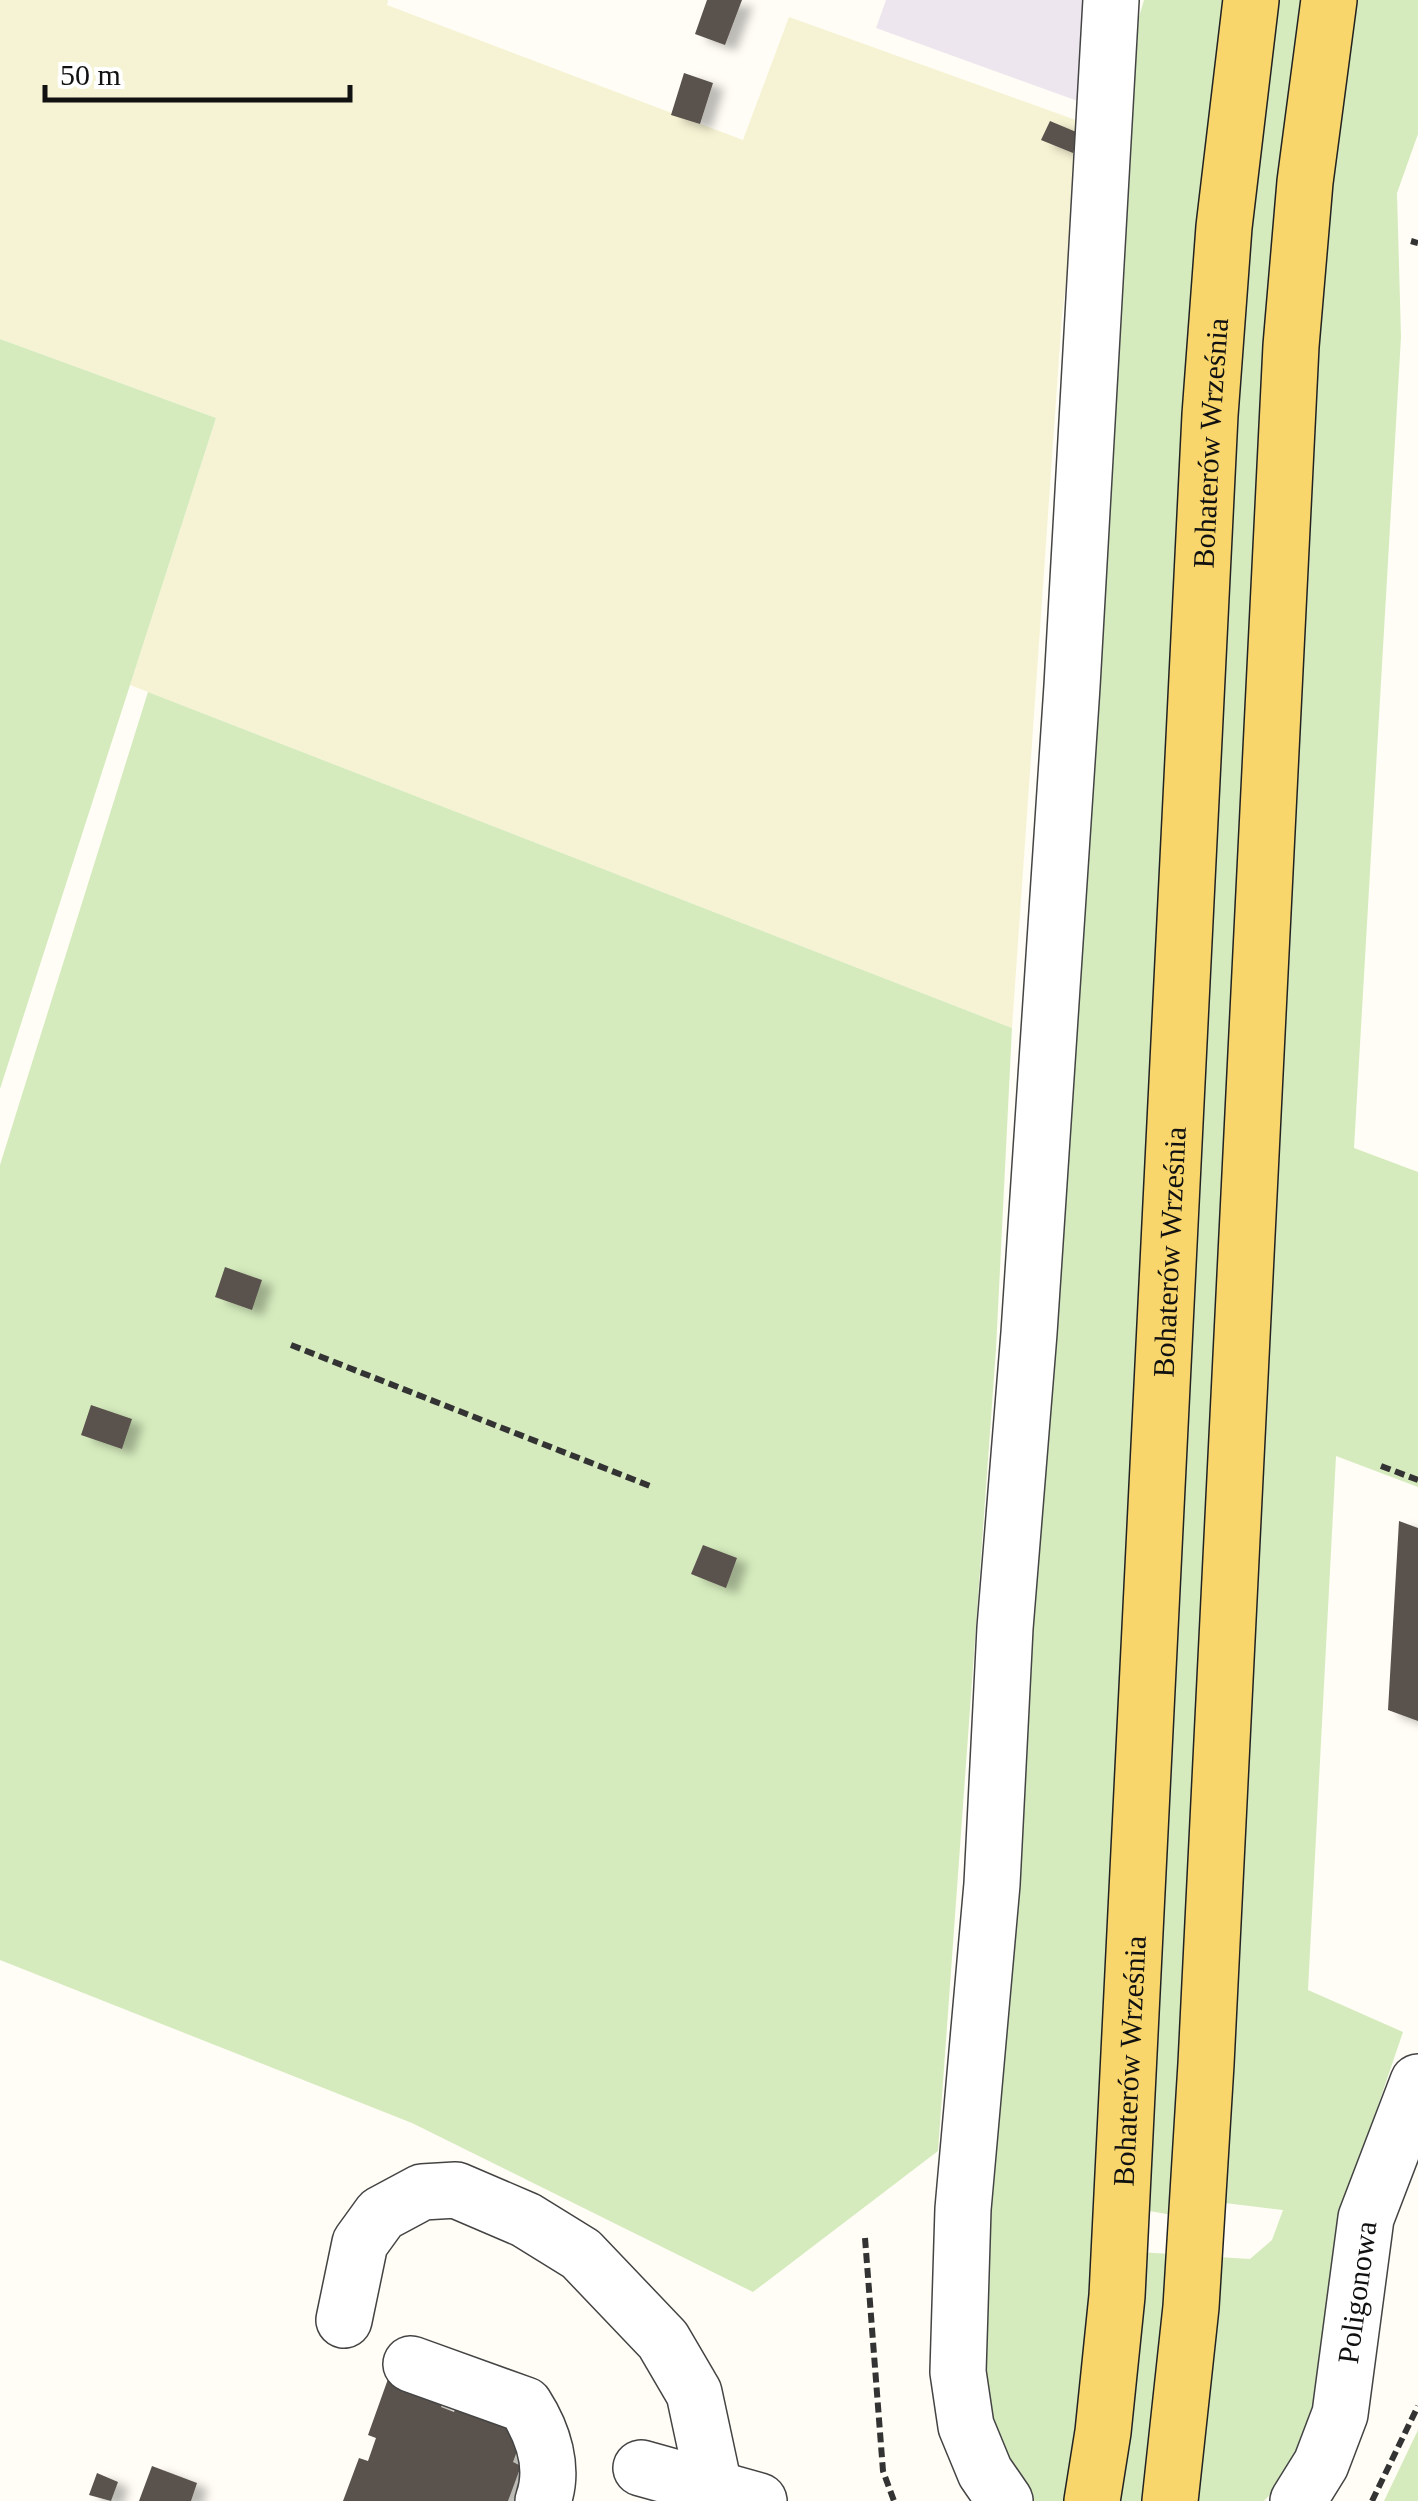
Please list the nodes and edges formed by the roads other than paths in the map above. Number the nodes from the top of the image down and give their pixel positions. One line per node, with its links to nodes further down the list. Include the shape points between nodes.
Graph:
1 (1111, 0): 10 (street, via 1030,1333 963,2209 958,2372 966,2426)
2 (1251, 0): 11 (main road, Bohaterów Września, via 1210,415 1117,2296)
3 (1329, 0): 12 (main road, via 1290,363 1198,2185)
4 (1418, 2082): 13 (street, Poligonowa, via 1366,2218 1340,2414)
5 (344, 2320): 8 (street, via 360,2242 381,2214 422,2192 456,2190 526,2220 581,2254 663,2340 694,2393)
6 (411, 2364): 9 (street, via 525,2405 544,2441 549,2486)
7 (641, 2468): 8 (street)
8 (736, 2494)
9 (543, 2501)
10 (1005, 2501)
11 (1092, 2501)
12 (1170, 2501)
13 (1298, 2501)

